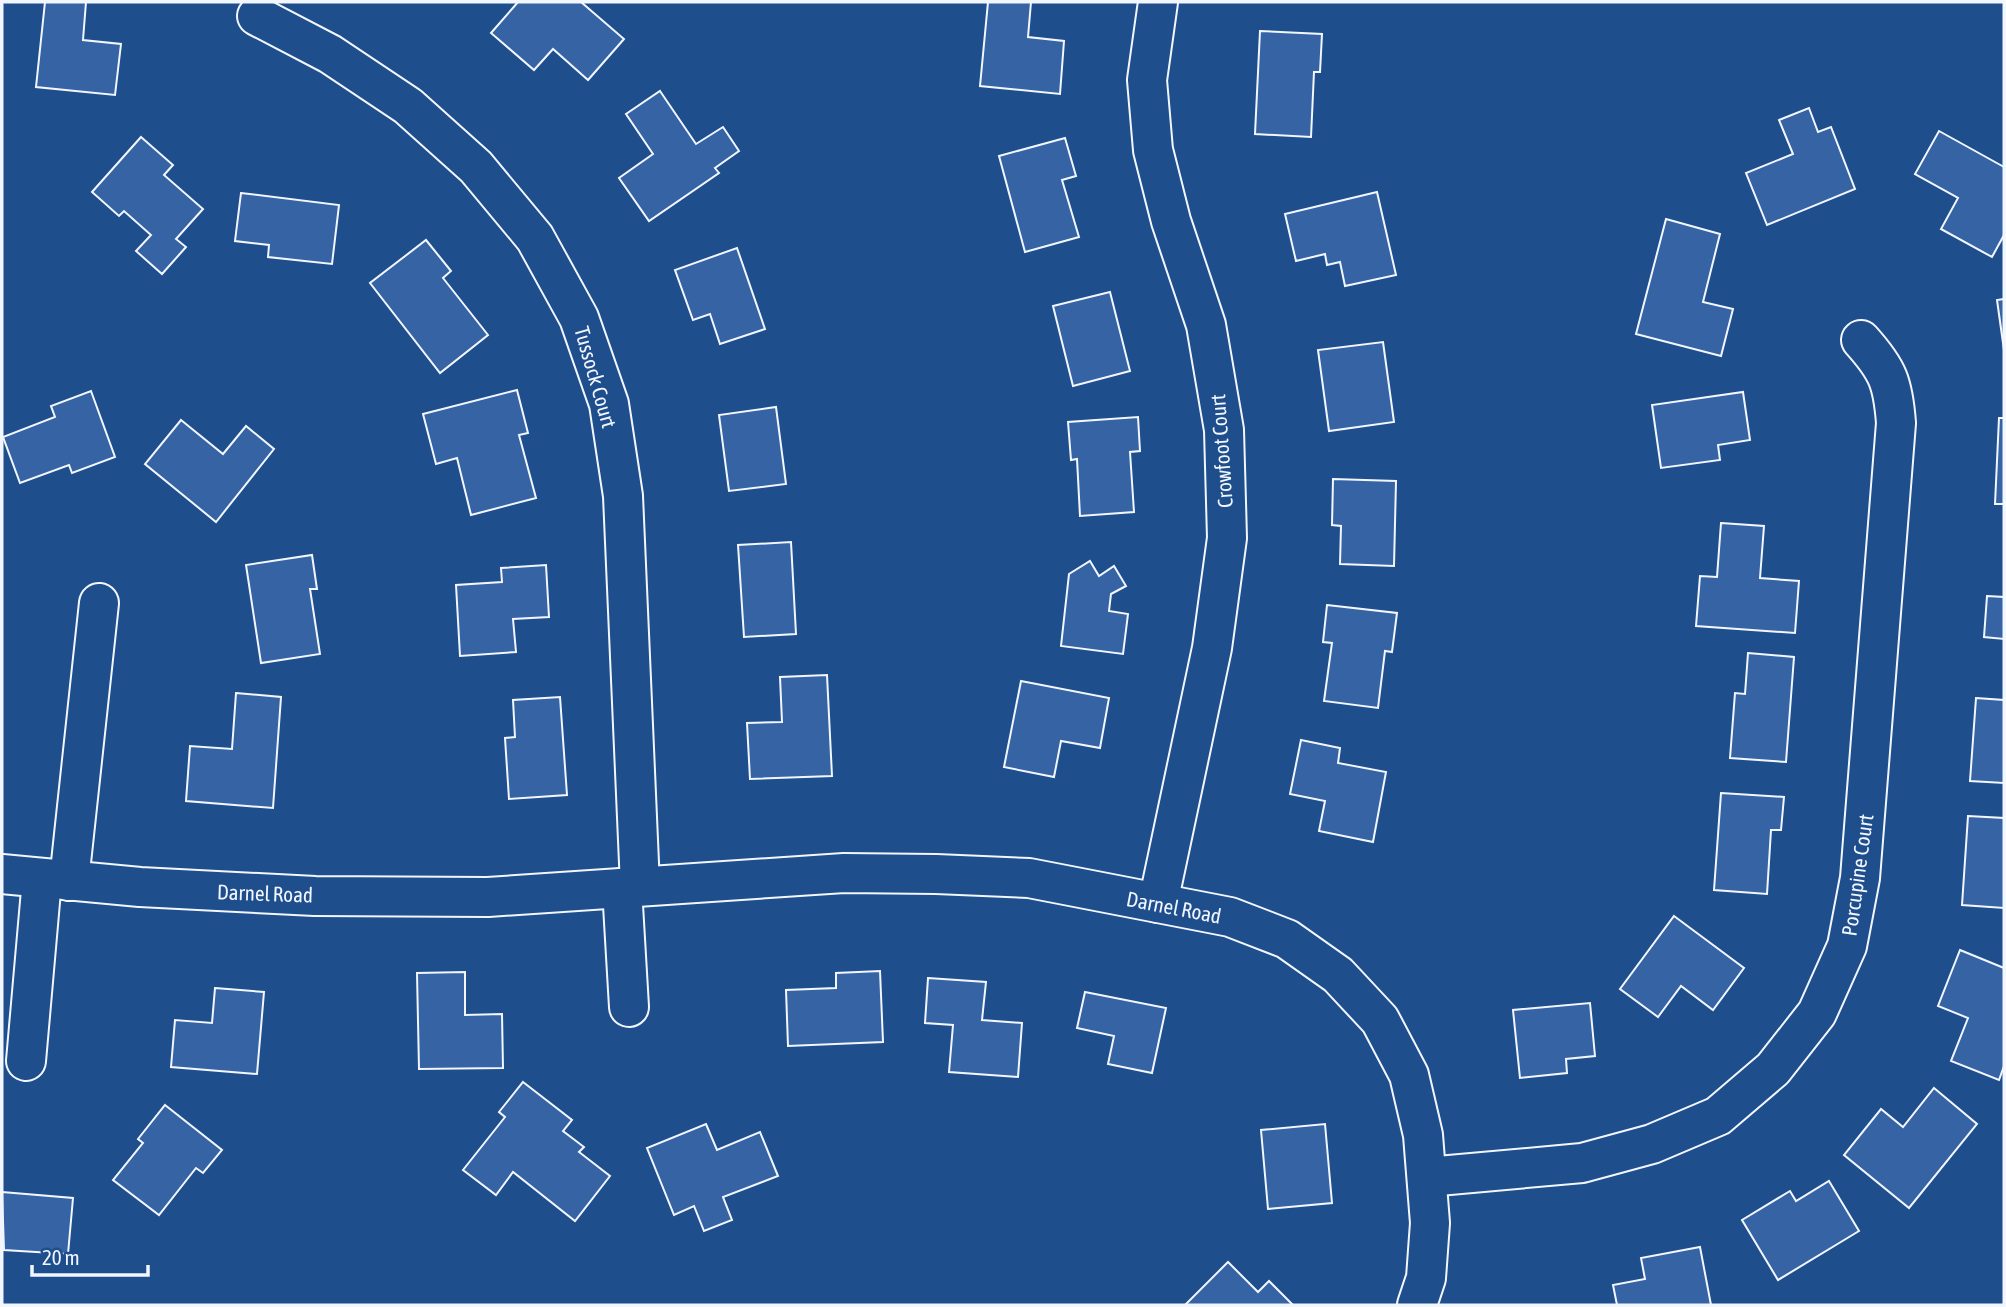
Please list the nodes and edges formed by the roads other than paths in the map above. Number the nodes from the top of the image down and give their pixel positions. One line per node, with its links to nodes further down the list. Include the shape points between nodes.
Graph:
1 (1158, 2): 8 (street, Crowfoot Court, via 1147,80 1153,150 1206,325 1224,430 1227,538 1212,648)
2 (257, 16): 7 (street, Tussock Court, via 330,54 408,106 476,167 535,238 579,318 609,404 623,496)
3 (1861, 340): 11 (street, Porcupine Court, via 1881,363 1893,392 1896,423 1860,878 1847,946 1817,1013 1773,1069 1718,1116 1651,1144 1582,1163)
4 (99, 603): 6 (street)
5 (2, 874): 6 (street, Darnel Road)
6 (56, 880): 7 (street, Darnel Road, via 341,896 488,897); 10 (street)
7 (631, 887): 8 (street, Darnel Road, via 844,873 936,874 1029,878); 9 (street)
8 (1158, 903): 11 (street, Darnel Road, via 1230,917 1287,939 1338,975 1380,1020 1409,1075)
9 (629, 1007)
10 (26, 1061)
11 (1427, 1177): 12 (street, Darnel Road, via 1426,1278)
12 (1417, 1305)

